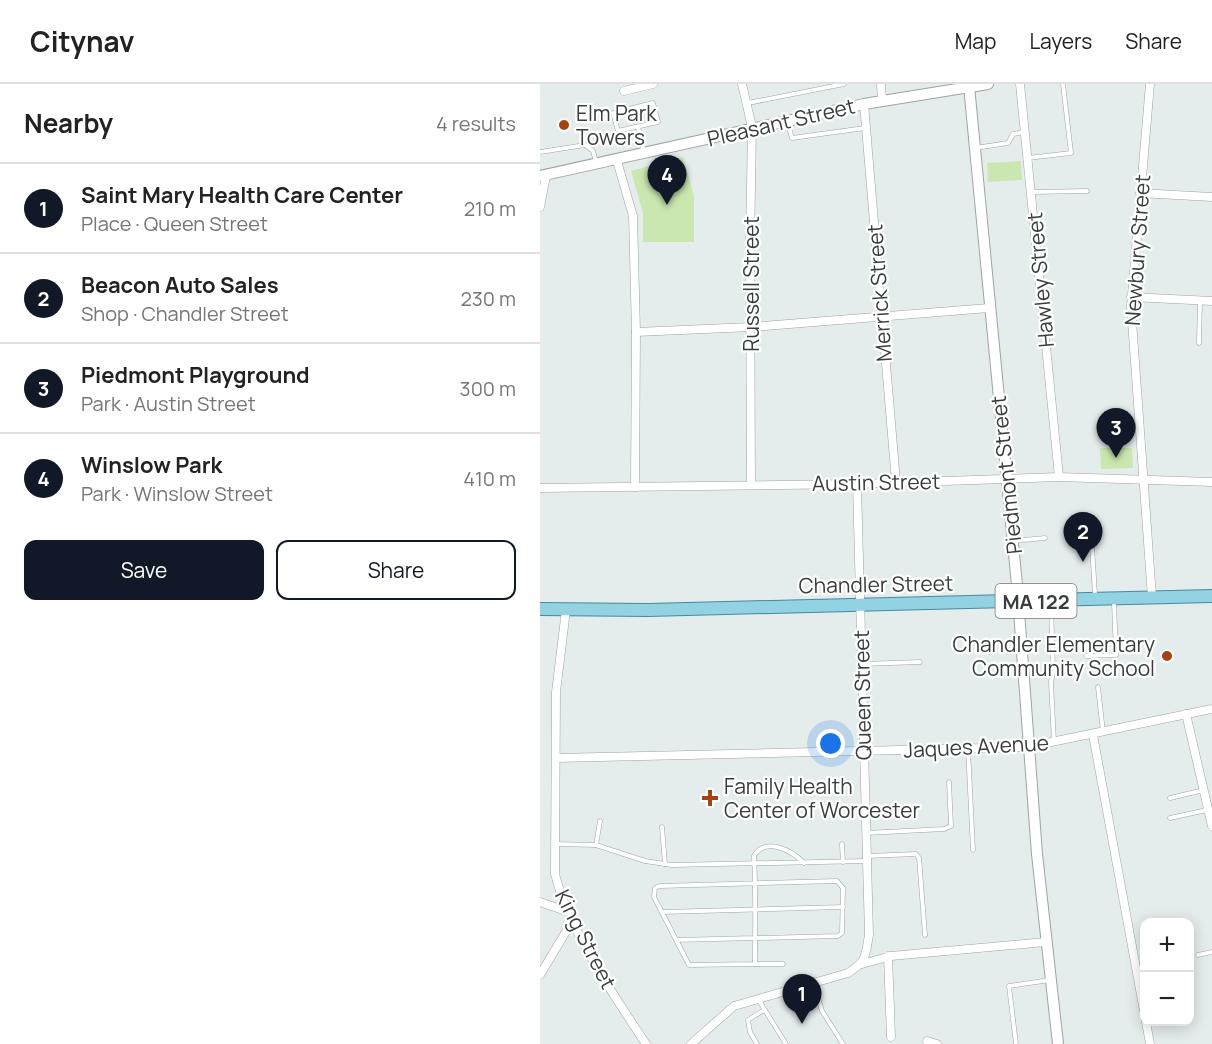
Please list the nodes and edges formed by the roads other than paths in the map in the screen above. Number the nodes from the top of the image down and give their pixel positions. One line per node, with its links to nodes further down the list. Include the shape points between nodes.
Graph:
1 (653, 84): 11 (street)
2 (742, 84): 13 (street, Russell Street)
3 (844, 84): 13 (lane)
4 (881, 84): 12 (street)
5 (988, 84): 9 (street, Pleasant Street)
6 (1020, 84): 19 (street, Hawley Street)
7 (1063, 84): 23 (lane, via 1071,153)
8 (1150, 84): 29 (street, Newbury Street)
9 (969, 86): 10 (street, Pleasant Street); 20 (street, Piedmont Street)
10 (931, 88): 12 (street, Pleasant Street)
11 (624, 91)
12 (882, 100): 14 (street, Pleasant Street)
13 (747, 104): 17 (street, Russell Street)
14 (864, 104): 15 (street, Pleasant Street); 18 (street, Merrick Street)
15 (788, 120): 17 (street, Pleasant Street); 18 (lane, via 792,138)
16 (638, 127): 16 (lane, via 618,131 613,113 653,103 658,122); 22 (lane)
17 (752, 127): 22 (street, Pleasant Street); 37 (street, Russell Street)
18 (866, 128): 36 (street, Merrick Street)
19 (1026, 132): 20 (lane, via 1012,134 1008,143); 23 (street, Hawley Street)
20 (974, 148): 35 (street, Piedmont Street)
21 (540, 152): 25 (lane, via 585,145 593,151)
22 (644, 154): 24 (street, Pleasant Street)
23 (1029, 158): 28 (street, Hawley Street)
24 (617, 161): 25 (street, Pleasant Street); 38 (street, via 633,216)
25 (597, 166): 26 (street, Pleasant Street)
26 (543, 176): 31 (street)
27 (1087, 191): 28 (lane)
28 (1032, 192): 40 (street, Hawley Street)
29 (1140, 193): 30 (street); 32 (street, Newbury Street)
30 (1212, 197)
31 (540, 207)
32 (1131, 297): 33 (street); 41 (street, Newbury Street)
33 (1201, 300): 34 (street); 39 (lane)
34 (1212, 300)
35 (989, 308): 36 (street); 42 (street, Piedmont Street)
36 (882, 316): 37 (street); 43 (street, Merrick Street)
37 (751, 327): 38 (street); 46 (street, Russell Street)
38 (636, 332): 47 (street)
39 (1199, 343)
40 (1059, 477): 41 (street, Austin Street); 42 (street, Austin Street)
41 (1143, 478): 44 (street, Austin Street); 53 (street, Newbury Street)
42 (1007, 480): 43 (street, Austin Street); 50 (street, Piedmont Street)
43 (896, 482): 45 (street, Austin Street)
44 (1212, 482)
45 (857, 484): 46 (street, Austin Street); 58 (street, Queen Street)
46 (751, 485): 47 (street, Austin Street)
47 (635, 487): 48 (street, Austin Street)
48 (540, 488)
49 (1046, 538): 50 (lane)
50 (1012, 541): 57 (street, Piedmont Street)
51 (1092, 546): 55 (lane)
52 (1212, 596): 53 (main road, Chandler Street / MA 122)
53 (1152, 597): 54 (main road, Chandler Street / MA 122)
54 (1113, 598): 55 (main road, Chandler Street / MA 122); 61 (lane, via 1116,655)
55 (1096, 599): 56 (main road, Chandler Street / MA 122)
56 (1051, 600): 57 (main road, Chandler Street / MA 122); 69 (lane)
57 (1018, 601): 58 (main road, Chandler Street / MA 122); 70 (street, Piedmont Street)
58 (861, 603): 60 (main road, Chandler Street / MA 122); 63 (street, Queen Street)
59 (540, 609): 60 (main road, Chandler Street / MA 122)
60 (566, 610): 73 (street, King Street, via 556,692)
61 (1086, 656)
62 (920, 662): 63 (lane)
63 (861, 664): 72 (street, Queen Street)
64 (1098, 687): 67 (lane)
65 (1212, 709): 66 (street, Jaques Avenue)
66 (1186, 714): 67 (street, Jaques Avenue); 75 (street)
67 (1103, 733): 68 (street, Jaques Avenue)
68 (1093, 735): 69 (street, Jaques Avenue); 111 (street)
69 (1054, 743): 70 (street, Jaques Avenue)
70 (1027, 747): 71 (street, Jaques Avenue); 101 (street, Piedmont Street)
71 (968, 748): 72 (street, Jaques Avenue); 86 (lane)
72 (863, 751): 73 (street, Jaques Avenue); 82 (street, Queen Street)
73 (556, 758): 83 (street, King Street)
74 (949, 782): 82 (lane, via 951,826)
75 (1204, 790): 76 (lane); 77 (street)
76 (1170, 798)
77 (1209, 810): 78 (lane); 80 (street)
78 (1170, 818)
79 (600, 821): 85 (lane)
80 (1212, 826)
81 (662, 827): 90 (lane)
82 (865, 833): 87 (street, Queen Street)
83 (555, 844): 85 (lane); 97 (street, King Street, via 555,874)
84 (842, 844): 88 (lane)
85 (596, 845): 90 (lane)
86 (973, 850)
87 (866, 858): 88 (lane); 98 (lane, via 915,854 919,858); 107 (street, Queen Street, via 869,935)
88 (843, 862): 89 (lane)
89 (804, 863): 91 (lane); 91 (lane, via 791,850 762,848 754,856)
90 (665, 864): 91 (lane)
91 (754, 864): 92 (lane)
92 (754, 884): 94 (lane, via 837,881 843,888); 95 (lane); 96 (lane, via 655,888 654,897)
93 (540, 902): 97 (street)
94 (843, 907): 95 (lane); 99 (lane, via 844,929 837,936)
95 (755, 909): 96 (lane); 99 (lane)
96 (662, 912): 100 (lane)
97 (571, 916): 108 (street); 117 (street, King Street)
98 (925, 935)
99 (755, 937): 100 (lane); 105 (lane)
100 (676, 940): 105 (lane, via 689,965)
101 (1046, 942): 104 (street); 109 (street, Piedmont Street)
102 (1212, 952): 103 (lane)
103 (1198, 955)
104 (888, 956): 107 (street); 115 (street)
105 (755, 964): 106 (lane)
106 (783, 964)
107 (862, 964): 110 (street, via 848,973)
108 (540, 975)
109 (1050, 980): 123 (lane, via 1009,986); 124 (street, Piedmont Street)
110 (814, 983): 112 (street); 121 (lane, via 822,1011)
111 (1140, 989)
112 (758, 998): 113 (lane); 118 (street, via 734,1006)
113 (765, 1010): 119 (lane, via 748,1020); 120 (lane)
114 (1147, 1026): 125 (street)
115 (891, 1038)
116 (927, 1041): 122 (street)
117 (646, 1044)
118 (691, 1044)
119 (757, 1044)
120 (786, 1044)
121 (843, 1044)
122 (937, 1044)
123 (1016, 1044)
124 (1058, 1044)
125 (1150, 1044)

